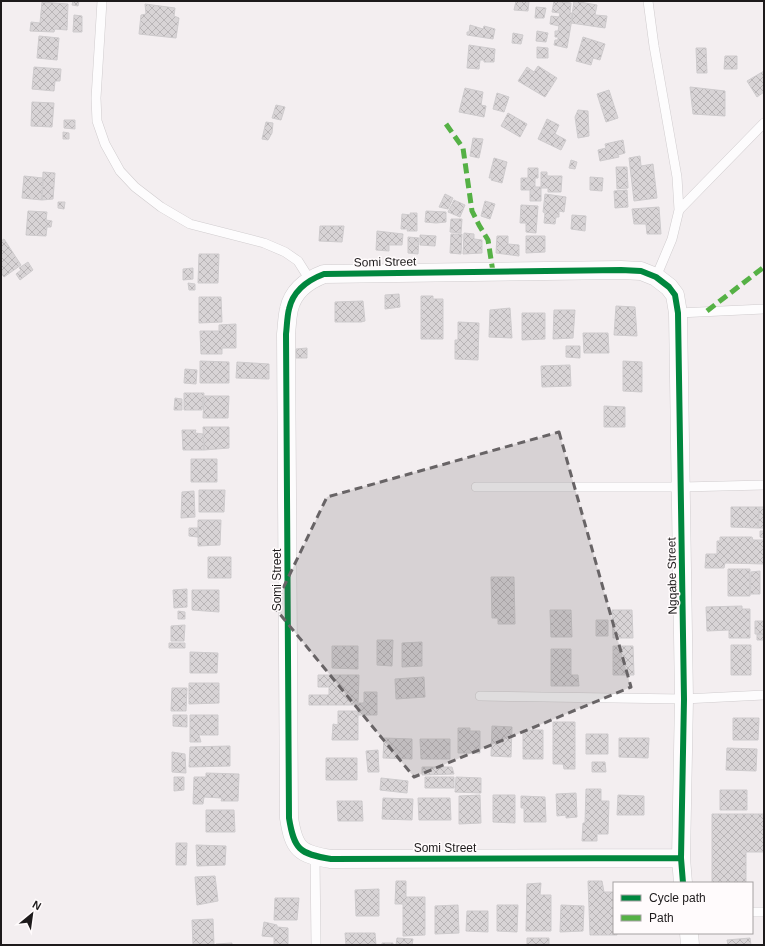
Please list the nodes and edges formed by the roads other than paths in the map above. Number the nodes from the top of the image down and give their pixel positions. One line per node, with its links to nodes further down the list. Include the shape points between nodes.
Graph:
1 (102, 1): 6 (lane, via 96,98 98,121 105,144 120,171 135,187 161,207 190,224 264,243 284,252 298,261)
2 (648, 1): 4 (lane, via 677,177)
3 (764, 123): 4 (lane)
4 (679, 210): 5 (lane, via 672,239)
5 (656, 277): 6 (street, Somi Street, via 641,271 621,270 324,274); 8 (street, Ngqabe Street, via 675,295)
6 (310, 280): 15 (street, Somi Street, via 296,293 289,308 286,334 289,818 292,835 300,850)
7 (764, 309): 8 (lane)
8 (678, 313): 11 (street, Ngqabe Street)
9 (764, 485): 11 (lane)
10 (476, 487): 11 (lane)
11 (682, 487): 14 (street, Ngqabe Street)
12 (480, 696): 14 (lane)
13 (764, 696): 14 (lane)
14 (684, 699): 16 (street, Ngqabe Street)
15 (316, 857): 16 (street, Somi Street, via 357,860); 21 (lane)
16 (681, 858): 17 (street, Ngqabe Street)
17 (683, 882)
18 (753, 912): 19 (lane)
19 (764, 912)
20 (689, 934): 22 (street)
21 (316, 945)
22 (690, 945)

